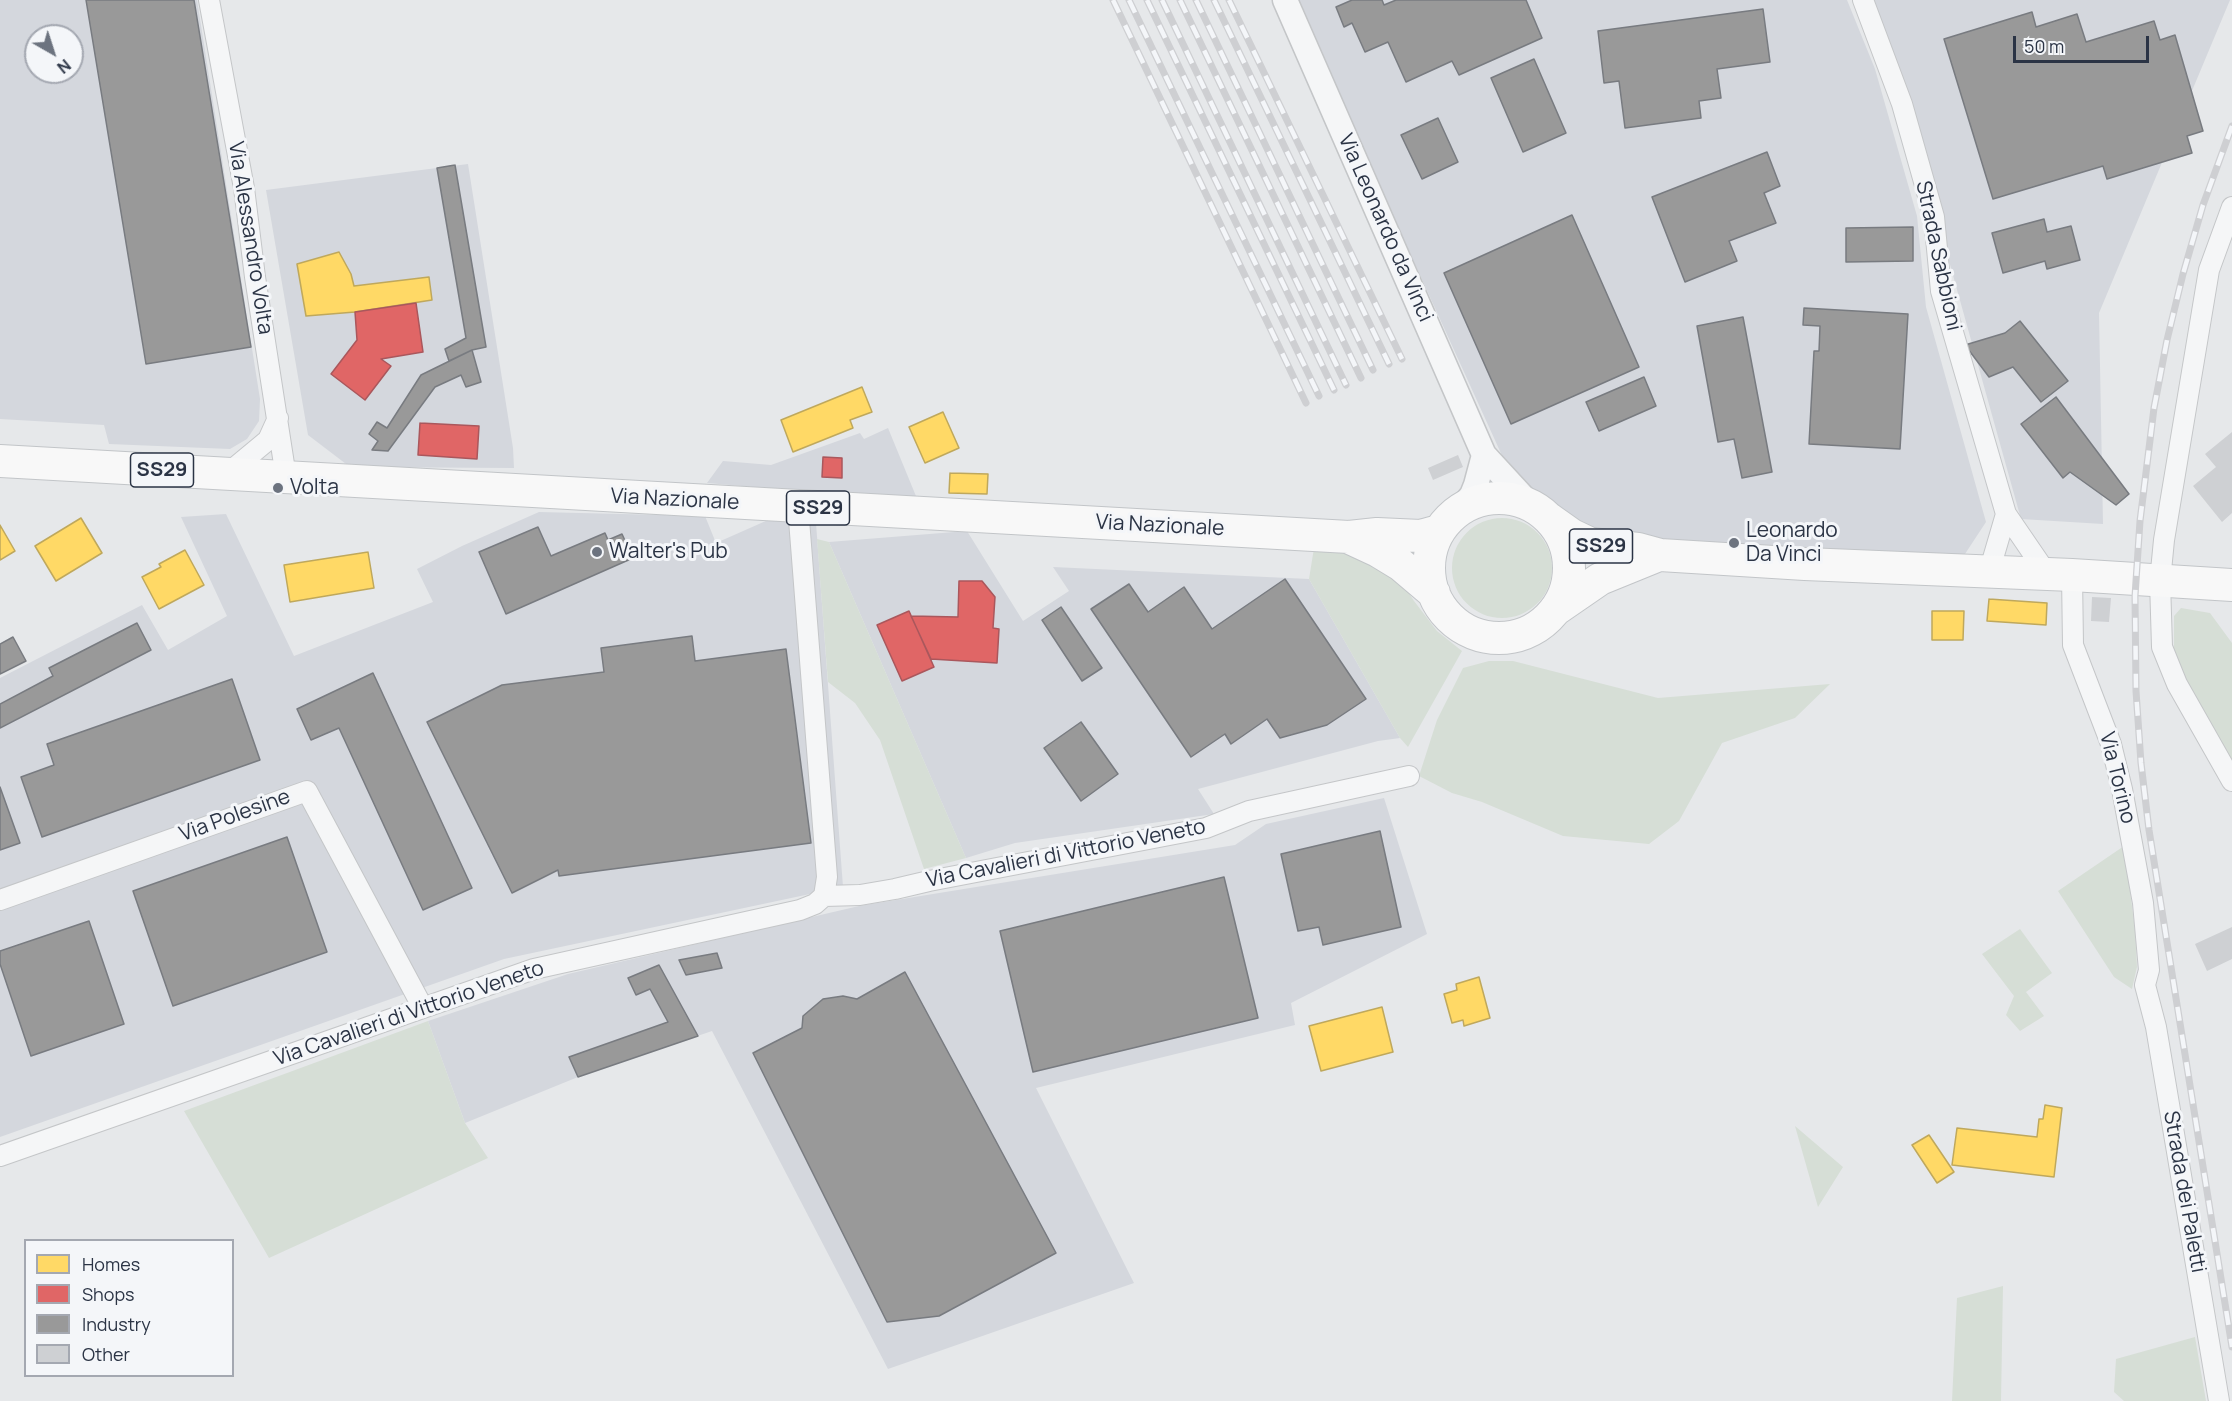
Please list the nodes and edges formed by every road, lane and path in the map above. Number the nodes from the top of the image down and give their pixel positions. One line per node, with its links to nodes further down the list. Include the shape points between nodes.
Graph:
1 (209, 0): 5 (street, Via Alessandro Volta, via 244,188)
2 (1285, 0): 6 (street, Via Leonardo da Vinci)
3 (1863, 0): 12 (street, Strada Sabbioni, via 1902,104 1934,217 1941,291)
4 (2232, 207): 18 (street, via 2209,270)
5 (278, 418): 8 (street, via 268,440); 9 (street, Via Alessandro Volta)
6 (1484, 455): 11 (street, Via Leonardo da Vinci); 13 (street, via 1472,495)
7 (0, 461): 8 (main road, Via Nazionale / SS29)
8 (227, 474): 9 (main road, Via Nazionale / SS29)
9 (286, 477): 10 (main road, Via Nazionale / SS29)
10 (798, 507): 14 (main road, Via Nazionale / SS29); 24 (street, via 827,867)
11 (1540, 512): 13 (main road, via 1512,499 1497,498 1484,500); 15 (main road, SS29, via 1591,544); 21 (main road, via 1564,540 1569,563 1567,586)
12 (2006, 514): 16 (street); 17 (street, Strada Sabbioni)
13 (1450, 521): 14 (main road, Via Nazionale / SS29, via 1420,536); 20 (main road, via 1430,556)
14 (1349, 537): 20 (main road, Via Nazionale / SS29, via 1401,565)
15 (1660, 555): 16 (main road, SS29); 21 (main road, SS29, via 1600,579)
16 (1989, 572): 17 (main road, SS29)
17 (2060, 574): 18 (main road, SS29); 26 (street, Via Torino, via 2073,645 2111,744 2122,789 2143,903 2149,970)
18 (2160, 581): 19 (main road, SS29); 23 (street, via 2162,647 2177,684)
19 (2232, 585)
20 (1434, 593): 21 (main road, via 1454,621 1471,632 1495,637 1533,628)
21 (1555, 610)
22 (1409, 776): 24 (street, Via Cavalieri di Vittorio Veneto, via 1249,811 1206,828 895,890)
23 (2232, 781)
24 (824, 896): 27 (street, Via Cavalieri di Vittorio Veneto, via 800,910 534,969)
25 (0, 900): 27 (street, Via Polesine, via 307,791)
26 (2145, 985): 29 (street, Strada dei Paletti, via 2156,1027)
27 (423, 1008): 28 (street, Via Cavalieri di Vittorio Veneto)
28 (0, 1156)
29 (2219, 1401)

